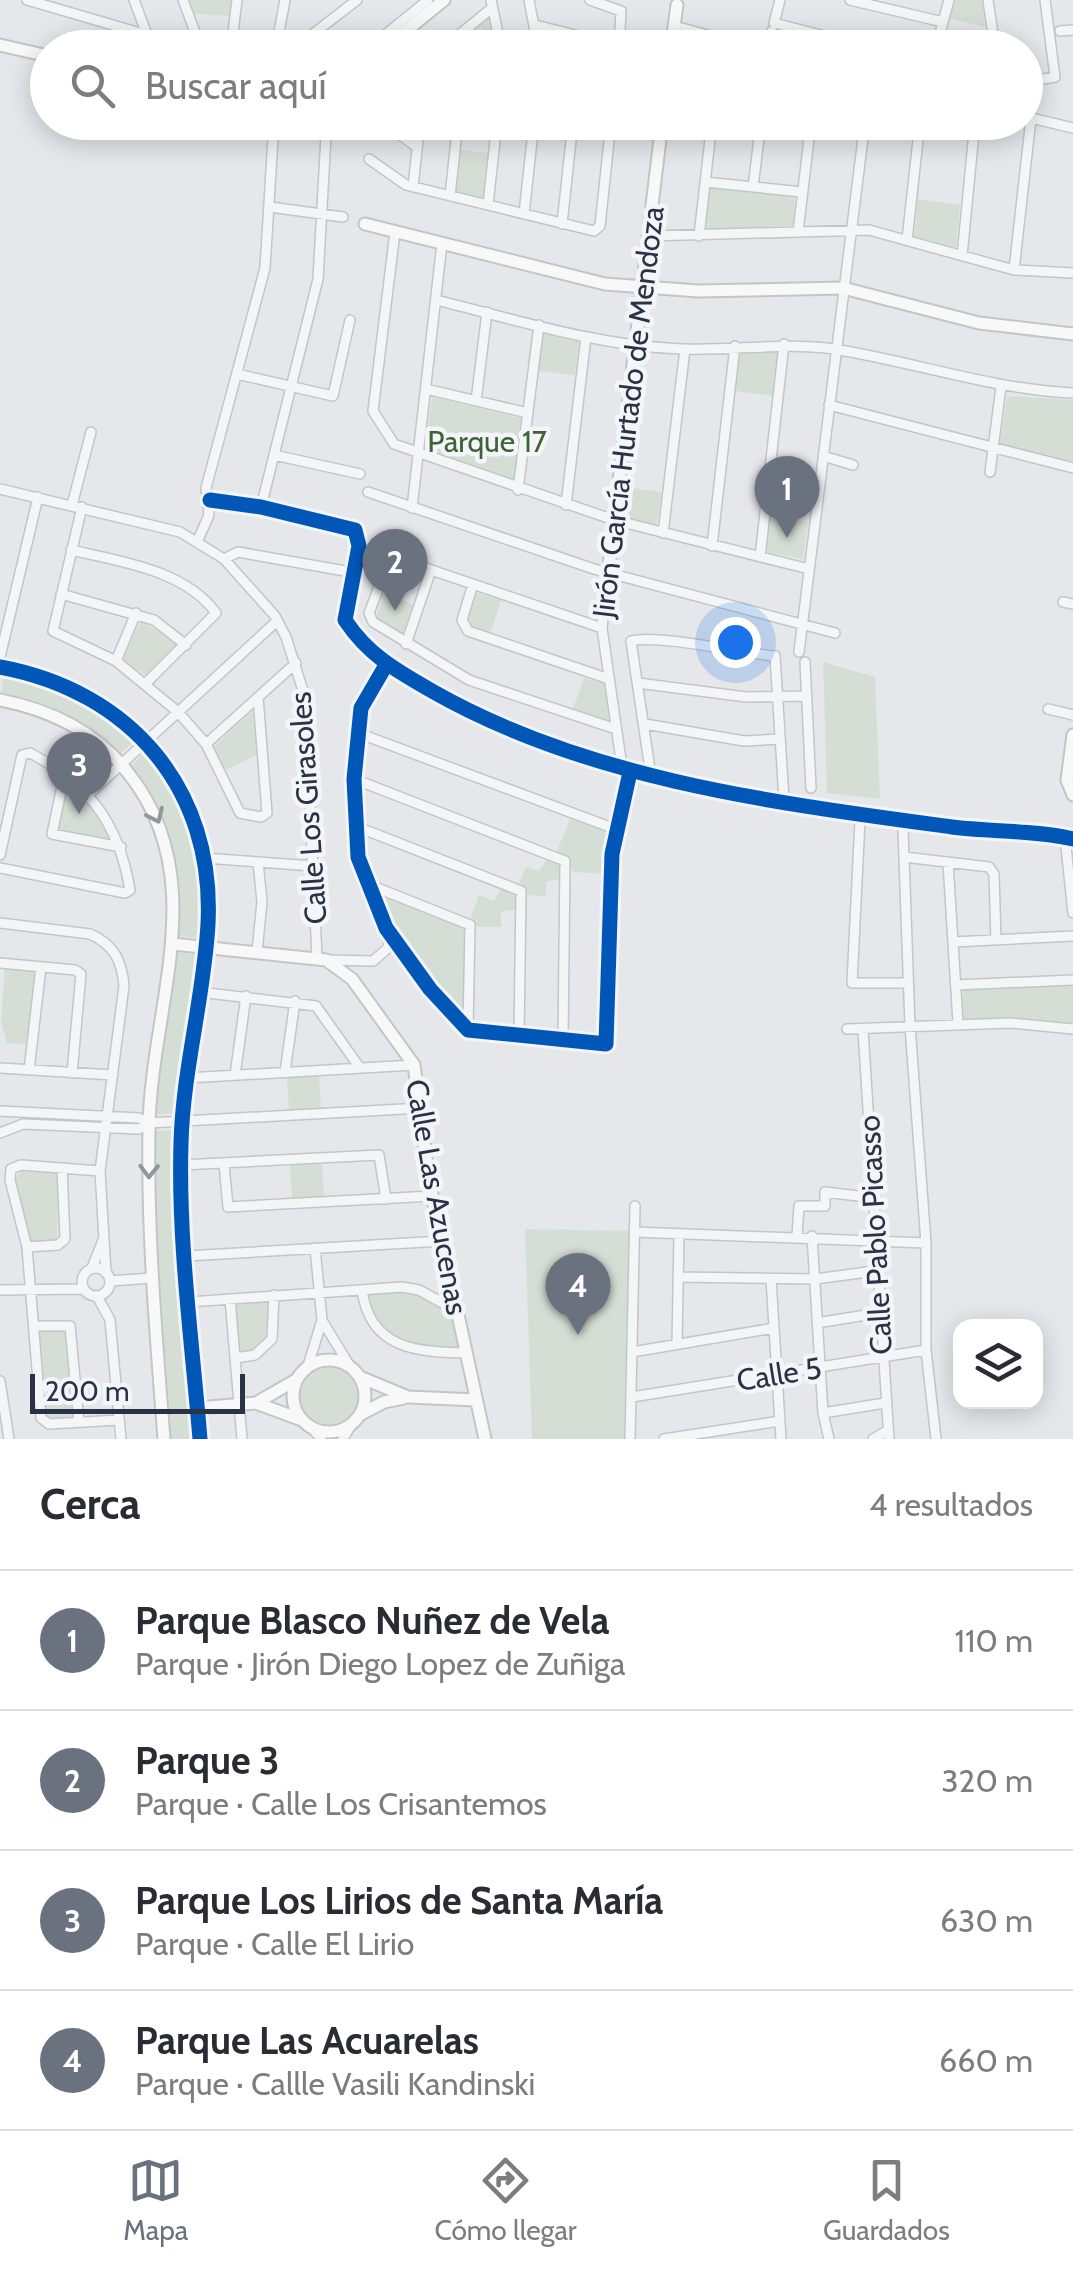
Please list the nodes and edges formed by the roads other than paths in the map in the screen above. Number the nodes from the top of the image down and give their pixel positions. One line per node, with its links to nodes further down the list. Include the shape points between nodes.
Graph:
1 (27, 0): 23 (street)
2 (134, 0): 24 (street)
3 (183, 0): 25 (street)
4 (237, 0): 26 (street)
5 (285, 0): 27 (street)
6 (332, 0): 19 (street)
7 (356, 0): 19 (street)
8 (428, 0): 29 (street)
9 (444, 0): 30 (street)
10 (529, 0): 21 (street)
11 (590, 0): 35 (street, via 621,11)
12 (780, 0): 38 (street, via 774,23)
13 (850, 0): 20 (street)
14 (949, 0): 20 (street)
15 (988, 0): 40 (street)
16 (1046, 0): 45 (street, via 1056,77)
17 (491, 4): 31 (street); 32 (street)
18 (677, 5): 22 (street)
19 (347, 8): 28 (street)
20 (943, 22): 39 (street)
21 (535, 25): 33 (street); 34 (street)
22 (674, 26): 36 (street); 37 (street)
23 (130, 30)
24 (145, 30)
25 (194, 30)
26 (234, 30)
27 (279, 30)
28 (318, 30)
29 (391, 30)
30 (407, 30)
31 (463, 30)
32 (497, 30)
33 (536, 30)
34 (554, 30)
35 (620, 30)
36 (673, 30)
37 (685, 30)
38 (801, 30)
39 (941, 30)
40 (992, 30)
41 (1073, 30): 42 (street)
42 (1060, 31)
43 (0, 44): 44 (street)
44 (30, 52)
45 (1043, 79)
46 (1043, 121): 47 (street)
47 (1073, 128)
48 (273, 140): 73 (street)
49 (326, 140): 74 (street)
50 (407, 140): 65 (street)
51 (418, 140): 65 (street)
52 (456, 140): 71 (street)
53 (495, 140): 72 (street)
54 (532, 140): 75 (street)
55 (571, 140): 78 (street)
56 (609, 140): 78 (street, via 600,226 591,231)
57 (660, 140): 82 (street, Jirón García Hurtado de Mendoza)
58 (710, 140): 67 (street)
59 (758, 140): 69 (street)
60 (809, 140): 70 (street)
61 (863, 140): 79 (street)
62 (918, 140): 84 (street)
63 (974, 140): 86 (street)
64 (1026, 140): 87 (street)
65 (417, 148): 68 (street)
66 (369, 158): 68 (street)
67 (705, 182): 69 (street); 83 (street)
68 (413, 186): 71 (street)
69 (753, 186): 70 (street)
70 (802, 192): 81 (street)
71 (450, 196): 72 (street)
72 (488, 205): 75 (street)
73 (270, 207): 74 (street); 102 (street, via 264,268)
74 (322, 214): 76 (street); 103 (street, via 318,280)
75 (524, 214): 78 (street)
76 (343, 217)
77 (366, 224): 80 (street)
78 (562, 224)
79 (850, 231): 81 (street); 84 (street); 90 (street)
80 (395, 232): 85 (street); 113 (street, via 373,412 394,444)
81 (798, 232): 83 (street)
82 (648, 236): 83 (street); 89 (street, Jirón García Hurtado de Mendoza)
83 (699, 236)
84 (907, 240): 86 (street)
85 (442, 243): 89 (street); 91 (street)
86 (962, 256): 87 (street)
87 (1014, 270): 88 (street)
88 (1073, 273)
89 (641, 288): 90 (street); 98 (street, Jirón García Hurtado de Mendoza)
90 (843, 288): 95 (street, via 980,323); 101 (street)
91 (436, 300): 92 (street); 105 (street)
92 (488, 312): 94 (street); 107 (street)
93 (350, 320): 103 (street, via 333,396)
94 (539, 325): 96 (street); 109 (street)
95 (1073, 334)
96 (586, 337): 98 (street); 125 (street)
97 (784, 344): 99 (street); 101 (street); 134 (street)
98 (634, 345): 100 (street); 128 (street, Jirón García Hurtado de Mendoza)
99 (735, 346): 100 (street); 131 (street)
100 (685, 349): 129 (street)
101 (836, 350): 104 (street); 108 (street)
102 (236, 374): 103 (street); 123 (street, via 206,488)
103 (290, 386): 112 (street)
104 (1001, 387): 106 (street); 111 (street)
105 (426, 389): 107 (street); 113 (street)
106 (1073, 394)
107 (476, 401): 109 (street)
108 (829, 405): 111 (street); 114 (street)
109 (528, 414): 120 (street)
110 (91, 432): 124 (street)
111 (993, 447): 116 (street); 117 (street)
112 (274, 456): 118 (street); 126 (street)
113 (418, 456): 120 (street); 127 (street)
114 (822, 456): 115 (street); 137 (street)
115 (853, 465)
116 (1073, 468)
117 (990, 472)
118 (360, 474)
119 (0, 489): 122 (street, Calle Los Girasoles)
120 (518, 490): 125 (street)
121 (368, 492): 127 (street)
122 (38, 497): 124 (street, Calle Los Girasoles); 149 (street)
123 (210, 500): 126 (street); 130 (street)
124 (77, 506): 130 (street, Calle Los Girasoles); 132 (street)
125 (566, 506): 128 (street)
126 (262, 507): 152 (street, via 355,530 359,546 345,620 362,647)
127 (412, 508): 138 (street)
128 (614, 520): 129 (street); 138 (street, Jirón García Hurtado de Mendoza)
129 (663, 533): 131 (street)
130 (197, 542): 133 (street, Calle Los Girasoles)
131 (712, 546): 134 (street)
132 (72, 550): 140 (street); 148 (street, via 144,568 212,607 216,616)
133 (224, 558): 135 (street, via 238,552); 143 (street, Calle Los Girasoles)
134 (760, 558): 137 (street)
135 (345, 570)
136 (431, 570): 139 (street); 147 (street); 147 (street, via 391,558 369,613)
137 (809, 570): 144 (street)
138 (608, 572): 141 (street, Jirón García Hurtado de Mendoza); 144 (street)
139 (473, 584): 145 (street); 154 (street, via 462,620 468,631)
140 (61, 594): 142 (street); 150 (street, via 53,631)
141 (605, 599): 145 (street, Jirón García Hurtado de Mendoza)
142 (136, 613): 148 (street); 150 (street)
143 (277, 621): 151 (street, Calle Los Girasoles); 162 (street)
144 (802, 623): 146 (street); 157 (street)
145 (602, 628): 154 (street, Jirón García Hurtado de Mendoza)
146 (835, 633)
147 (406, 644): 165 (street, via 470,680)
148 (186, 645): 155 (street)
149 (0, 658)
150 (116, 661): 155 (street)
151 (296, 662): 158 (street); 192 (street, Calle Los Girasoles, via 307,719)
152 (386, 664): 166 (street, via 361,708); 174 (street, via 533,742)
153 (0, 667): 169 (street, via 78,690)
154 (609, 679): 165 (street, Jirón García Hurtado de Mendoza)
155 (146, 683): 162 (street)
156 (638, 684): 159 (street); 159 (street, via 632,642 661,639 775,656); 164 (street)
157 (807, 696): 159 (street); 177 (street)
158 (258, 697): 170 (street); 170 (street, via 266,816 240,814)
159 (778, 698): 168 (street)
160 (0, 700): 172 (street, via 66,721)
161 (1048, 710): 163 (street)
162 (178, 712): 169 (street); 170 (street)
163 (1073, 714)
164 (645, 724): 168 (street, via 744,741); 175 (street)
165 (616, 729): 171 (street, Jirón García Hurtado de Mendoza)
166 (358, 733): 176 (street); 184 (street)
167 (1073, 735): 179 (street, via 1067,780)
168 (780, 739): 180 (street)
169 (146, 742): 172 (street); 189 (street, via 180,791)
170 (206, 744)
171 (621, 760)
172 (121, 764): 178 (street); 201 (street, one-way to 201, via 155,811 171,856)
173 (65, 772): 178 (street); 186 (street, via 52,834); 187 (street, via 22,755)
174 (630, 772): 175 (street); 184 (street)
175 (651, 776): 180 (street)
176 (354, 779): 182 (street); 224 (street, via 565,861)
177 (810, 788)
178 (90, 792): 186 (street)
179 (1073, 795)
180 (784, 800): 185 (street)
181 (860, 820): 212 (street, via 852,982)
182 (355, 826): 194 (street); 223 (street, via 520,891)
183 (902, 829): 188 (street)
184 (618, 830): 224 (street, via 606,1044)
185 (1070, 843): 195 (street)
186 (121, 847): 193 (street, via 129,892)
187 (0, 855)
188 (904, 857): 191 (street); 212 (street)
189 (204, 858): 190 (street); 202 (street)
190 (258, 862): 192 (street); 203 (street)
191 (948, 862): 199 (street, via 989,867 994,874); 200 (street)
192 (313, 866): 205 (street, Calle Los Girasoles)
193 (0, 868)
194 (365, 883): 197 (street); 221 (street, via 470,925)
195 (1073, 913)
196 (0, 924): 231 (street, via 90,934 113,949 124,986)
197 (386, 928): 204 (street, via 388,948); 206 (street)
198 (1073, 936): 199 (street)
199 (996, 940): 200 (street)
200 (953, 942): 213 (street)
201 (173, 944): 202 (street); 238 (street)
202 (205, 947): 203 (street); 214 (street)
203 (257, 952): 205 (street)
204 (379, 958): 206 (street, via 397,954); 208 (street)
205 (321, 959): 208 (street); 210 (street, Calle Las Azucenas)
206 (409, 962): 221 (street)
207 (0, 963): 209 (street)
208 (366, 963): 210 (street, via 352,968)
209 (41, 966): 228 (street); 230 (street, via 76,970 83,979)
210 (352, 979): 225 (street, Calle Las Azucenas)
211 (1073, 980): 213 (street)
212 (908, 983): 218 (street)
213 (956, 985): 217 (street)
214 (198, 992): 215 (street); 233 (street)
215 (246, 996): 216 (street); 232 (street)
216 (294, 1000): 227 (street, via 321,1011); 229 (street)
217 (958, 1023): 218 (street); 219 (street)
218 (910, 1026): 222 (street); 257 (street)
219 (1073, 1028)
220 (847, 1029): 222 (street)
221 (468, 1030): 223 (street)
222 (863, 1030): 248 (street, Calle Pablo Picasso)
223 (520, 1037): 224 (street)
224 (563, 1041)
225 (414, 1065): 227 (street); 234 (street, Calle Las Azucenas)
226 (0, 1068): 228 (street)
227 (360, 1068): 229 (street)
228 (28, 1070): 230 (street)
229 (286, 1072): 232 (street)
230 (72, 1073): 231 (street)
231 (112, 1075): 236 (street)
232 (235, 1075): 233 (street)
233 (187, 1078): 237 (street)
234 (421, 1108): 237 (street); 246 (street, Calle Las Azucenas)
235 (6, 1111): 236 (street); 239 (street)
236 (109, 1116): 238 (street); 240 (street)
237 (183, 1122): 238 (street); 243 (street)
238 (149, 1124): 240 (street); 263 (street, one-way to 263)
239 (13, 1126): 240 (street); 241 (street)
240 (108, 1128): 245 (street)
241 (0, 1133)
242 (224, 1164): 243 (street); 247 (street, via 380,1155); 247 (street, via 226,1206)
243 (182, 1165): 260 (street)
244 (62, 1168): 245 (street); 258 (street, via 64,1239); 258 (street, via 11,1169)
245 (100, 1171): 254 (street)
246 (432, 1196): 247 (street); 255 (street, Calle Las Azucenas)
247 (386, 1198)
248 (875, 1198): 252 (street, via 825,1192 825,1206 798,1206); 256 (street, Calle Pablo Picasso)
249 (634, 1206): 250 (street)
250 (634, 1232): 251 (street); 286 (street)
251 (679, 1234): 252 (street); 264 (street)
252 (797, 1236): 253 (street)
253 (812, 1236): 256 (street); 266 (street)
254 (104, 1238): 261 (street); 267 (street)
255 (442, 1240): 259 (street); 277 (street, Calle Las Azucenas)
256 (878, 1243): 257 (street); 262 (street, Calle Pablo Picasso)
257 (926, 1243): 285 (street)
258 (27, 1247): 269 (street)
259 (315, 1248): 260 (street); 272 (street)
260 (186, 1256): 276 (street)
261 (92, 1268): 267 (street); 268 (street)
262 (875, 1270): 266 (street); 278 (street, Calle Pablo Picasso)
263 (152, 1278): 267 (street); 313 (street)
264 (678, 1278): 265 (street); 284 (street)
265 (771, 1279): 266 (street); 283 (street)
266 (814, 1279): 281 (street)
267 (108, 1281): 273 (street); 279 (street)
268 (83, 1283): 269 (street); 273 (street)
269 (30, 1288): 270 (street); 282 (street)
270 (0, 1290)
271 (362, 1290): 272 (street); 277 (street, via 410,1288); 287 (street, via 370,1318 391,1341 420,1352)
272 (319, 1292): 274 (street); 280 (street)
273 (97, 1296): 279 (street)
274 (274, 1296): 275 (street); 288 (street, via 272,1339 254,1354)
275 (230, 1299): 276 (street); 288 (street)
276 (188, 1302): 301 (street)
277 (457, 1311): 287 (street, Calle Las Azucenas)
278 (878, 1313): 281 (street); 289 (street, Calle Pablo Picasso)
279 (110, 1320): 304 (street)
280 (322, 1320): 291 (street); 292 (street)
281 (818, 1323): 290 (street)
282 (34, 1326): 307 (street, via 42,1418 49,1424); 307 (street, via 70,1326)
283 (774, 1328): 284 (street); 293 (street)
284 (677, 1344): 286 (street)
285 (926, 1350): 289 (street, Calle 5); 323 (street)
286 (632, 1352): 295 (street)
287 (466, 1353): 297 (street, Calle Las Azucenas)
288 (235, 1358): 300 (street)
289 (882, 1358): 290 (street, Calle 5); 299 (street, Calle Pablo Picasso)
290 (820, 1367): 293 (street, Calle 5); 303 (street)
291 (355, 1372): 292 (street, via 328,1361); 296 (street); 305 (street, via 365,1400)
292 (303, 1373): 298 (street); 308 (street, via 294,1399)
293 (777, 1374): 295 (street, Calle 5); 306 (street)
294 (0, 1381): 302 (street)
295 (632, 1396): 319 (street)
296 (408, 1398): 297 (street); 305 (street, via 384,1402)
297 (476, 1400): 318 (street, Calle Las Azucenas)
298 (256, 1403): 300 (street); 308 (street)
299 (885, 1403): 303 (street); 309 (street, Calle Pablo Picasso)
300 (239, 1404): 301 (street); 315 (street)
301 (197, 1408): 314 (street)
302 (1, 1410): 311 (street)
303 (823, 1412): 321 (street)
304 (119, 1420): 307 (street); 312 (street)
305 (355, 1421): 308 (street, via 334,1432); 317 (street)
306 (780, 1421): 310 (street); 320 (street)
307 (79, 1422)
308 (307, 1424): 316 (street)
309 (888, 1435): 322 (street)
310 (672, 1438)
311 (9, 1439)
312 (121, 1439)
313 (164, 1439)
314 (200, 1439)
315 (242, 1439)
316 (320, 1439)
317 (343, 1439)
318 (485, 1439)
319 (630, 1439)
320 (781, 1439)
321 (829, 1439)
322 (873, 1439)
323 (936, 1439)

